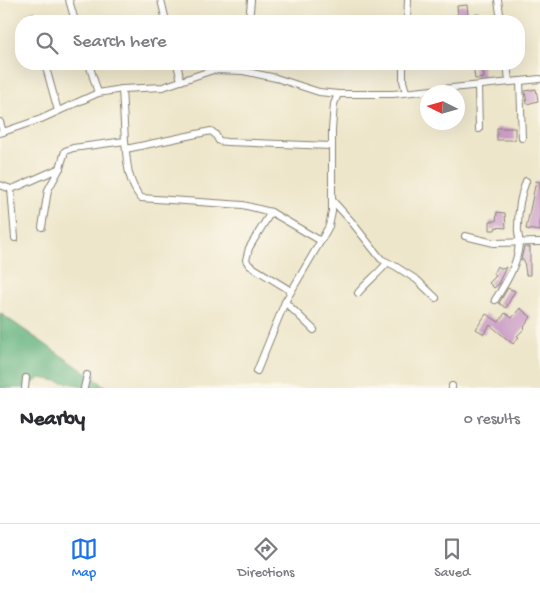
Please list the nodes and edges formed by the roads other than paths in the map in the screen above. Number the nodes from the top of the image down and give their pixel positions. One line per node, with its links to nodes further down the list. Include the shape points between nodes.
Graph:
1 (69, 0): 6 (street)
2 (161, 0): 7 (street)
3 (251, 0): 8 (street)
4 (408, 0): 9 (street)
5 (498, 0): 10 (street)
6 (73, 15)
7 (165, 15)
8 (250, 15)
9 (407, 15)
10 (500, 15)
11 (47, 70): 27 (street)
12 (91, 70): 25 (street)
13 (178, 70): 21 (street)
14 (213, 70): 21 (street)
15 (253, 70): 26 (street, via 319,92)
16 (404, 70): 24 (street)
17 (508, 70): 19 (street)
18 (540, 79): 20 (street)
19 (509, 81): 20 (street); 22 (street)
20 (520, 81): 31 (street)
21 (181, 82): 23 (street, via 163,87)
22 (478, 86): 24 (street); 29 (street)
23 (122, 89): 25 (street); 32 (street)
24 (406, 92): 26 (street)
25 (98, 93): 27 (street)
26 (338, 94): 33 (street, via 332,113)
27 (58, 111): 30 (street)
28 (0, 122): 30 (street)
29 (479, 129)
30 (1, 132)
31 (522, 138)
32 (125, 141): 34 (street); 35 (street, via 68,149)
33 (331, 146): 34 (street, via 227,142 219,140 211,131); 39 (street)
34 (126, 149): 40 (street, via 132,184 141,198 243,205)
35 (60, 168): 38 (street); 41 (street, via 48,190)
36 (526, 181): 45 (street, via 519,202)
37 (0, 185): 38 (street)
38 (10, 189): 43 (street)
39 (332, 200): 44 (street, via 331,219); 47 (street)
40 (271, 212): 44 (street); 48 (street, via 249,248 246,260 249,266)
41 (42, 227)
42 (465, 236): 45 (street, via 494,243)
43 (15, 238)
44 (321, 241): 48 (street)
45 (519, 242): 46 (street); 51 (street, via 514,267)
46 (540, 242)
47 (386, 263): 49 (street); 50 (street, via 417,280)
48 (291, 291): 52 (street)
49 (358, 293)
50 (436, 298)
51 (495, 300)
52 (285, 302): 53 (street); 54 (street)
53 (314, 330)
54 (257, 371)
55 (87, 375): 58 (street)
56 (26, 378): 57 (street)
57 (25, 388)
58 (84, 388)

